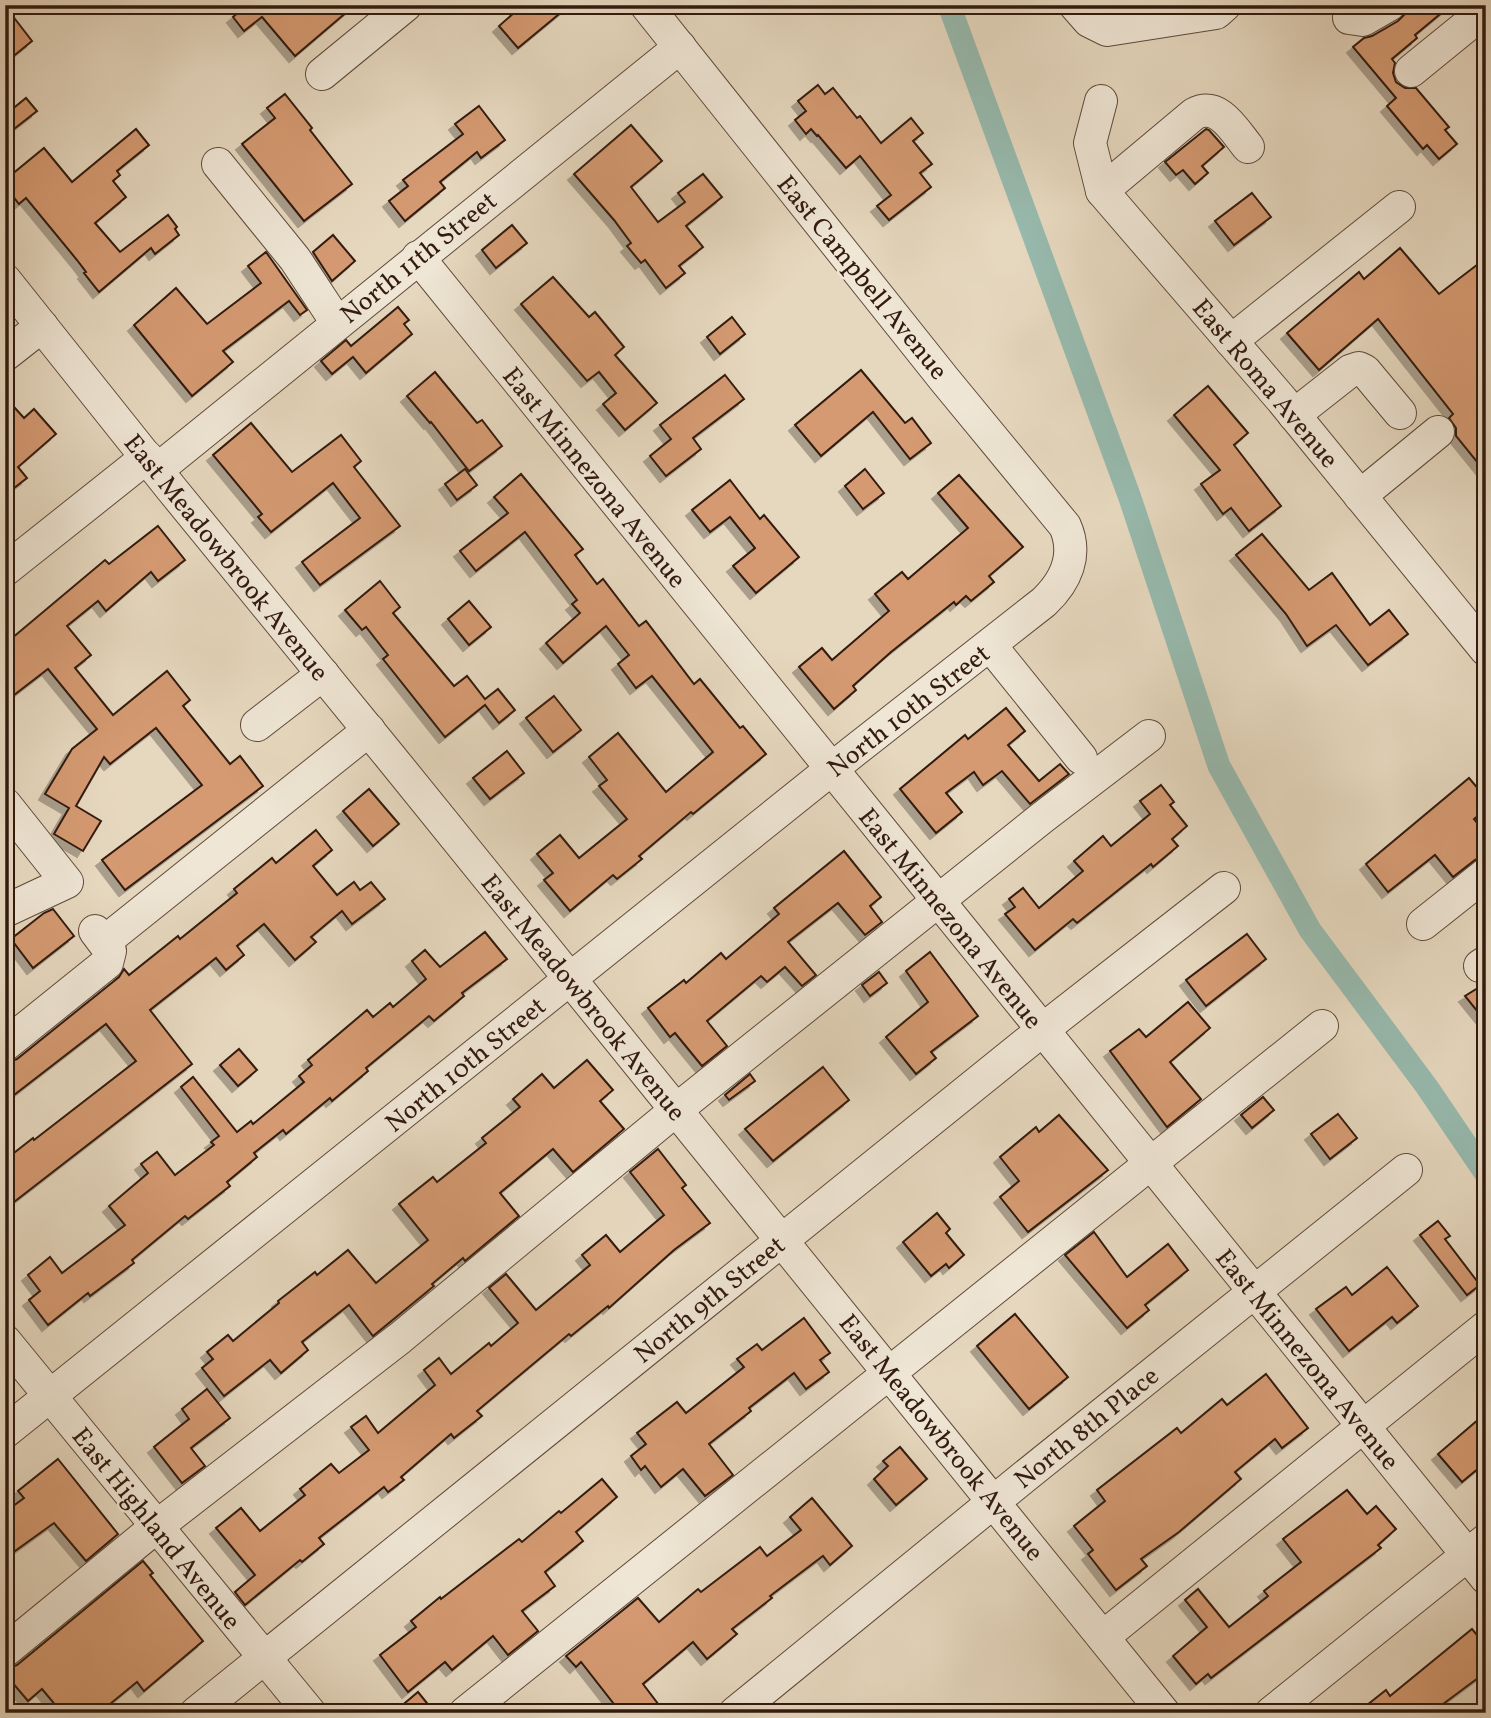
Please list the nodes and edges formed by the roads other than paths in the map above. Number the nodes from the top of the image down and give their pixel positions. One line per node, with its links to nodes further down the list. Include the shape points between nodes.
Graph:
1 (406, 5): 10 (street)
2 (646, 5): 8 (street, East Campbell Avenue)
3 (1075, 5): 4 (street, via 1089,21 1107,30 1216,13)
4 (1225, 5)
5 (1389, 5): 7 (street, via 1363,20)
6 (1486, 10): 9 (street)
7 (1349, 18)
8 (680, 47): 16 (street, North 11th Street); 27 (street, East Campbell Avenue, via 1065,526)
9 (1411, 71)
10 (322, 74)
11 (1101, 101): 14 (street, East Roma Avenue, via 1090,143)
12 (1248, 147): 14 (street, via 1222,115 1203,110)
13 (218, 164): 18 (street, via 295,259)
14 (1102, 191): 20 (street, East Roma Avenue)
15 (1399, 207): 20 (street)
16 (418, 257): 18 (street, North 11th Street); 36 (street, East Minnezona Avenue)
17 (5, 281): 19 (street, East Meadowbrook Avenue)
18 (337, 323): 25 (street, North 11th Street)
19 (42, 326): 21 (street); 25 (street, East Meadowbrook Avenue)
20 (1231, 341): 23 (street, East Roma Avenue)
21 (5, 355)
22 (1400, 413): 23 (street, via 1365,371 1354,369)
23 (1294, 415): 26 (street, East Roma Avenue)
24 (1438, 432): 26 (street)
25 (152, 463): 28 (street, North 11th Street); 31 (street, East Meadowbrook Avenue)
26 (1360, 496): 30 (street, East Roma Avenue)
27 (1071, 553): 29 (street, North 10th Street, via 1054,592)
28 (5, 570)
29 (990, 645): 35 (street); 36 (street, North 10th Street)
30 (1486, 650)
31 (323, 674): 32 (street); 33 (street, East Meadowbrook Avenue)
32 (257, 725)
33 (369, 730): 43 (street, East Meadowbrook Avenue); 46 (street, via 104,933 110,951 107,963)
34 (1149, 736): 40 (street)
35 (1081, 758)
36 (831, 770): 40 (street, East Minnezona Avenue); 43 (street, North 10th Street)
37 (5, 804): 41 (street, via 67,881)
38 (1486, 874): 42 (street)
39 (1224, 888): 45 (street, North 9th Street)
40 (938, 901): 45 (street, East Minnezona Avenue); 47 (street)
41 (5, 911)
42 (1423, 923)
43 (570, 980): 47 (street, East Meadowbrook Avenue); 55 (street, North 10th Street)
44 (1322, 1026): 48 (street)
45 (1042, 1030): 48 (street, East Minnezona Avenue); 50 (street, North 9th Street)
46 (5, 1045)
47 (676, 1110): 50 (street, East Meadowbrook Avenue); 59 (street, via 400,1338)
48 (1150, 1163): 51 (street, East Minnezona Avenue); 54 (street)
49 (1406, 1170): 51 (street, North 8th Place)
50 (782, 1241): 54 (street, East Meadowbrook Avenue); 63 (street, North 9th Street)
51 (1254, 1292): 56 (street, East Minnezona Avenue); 58 (street, North 8th Place)
52 (1486, 1327): 56 (street)
53 (5, 1341): 55 (street, East Highland Avenue)
54 (890, 1373): 58 (street, East Meadowbrook Avenue); 66 (street)
55 (49, 1396): 57 (street, North 10th Street); 59 (street, East Highland Avenue)
56 (1362, 1425): 60 (street, East Minnezona Avenue); 61 (street)
57 (5, 1432)
58 (994, 1502): 61 (street, East Meadowbrook Avenue); 67 (street, North 8th Place)
59 (156, 1527): 62 (street); 63 (street, East Highland Avenue)
60 (1479, 1558): 69 (street)
61 (1103, 1637): 68 (street, East Meadowbrook Avenue)
62 (5, 1651)
63 (264, 1658): 64 (street, North 9th Street); 65 (street, East Highland Avenue)
64 (196, 1713)
65 (310, 1713)
66 (465, 1713)
67 (735, 1713)
68 (1164, 1713)
69 (1271, 1713)

